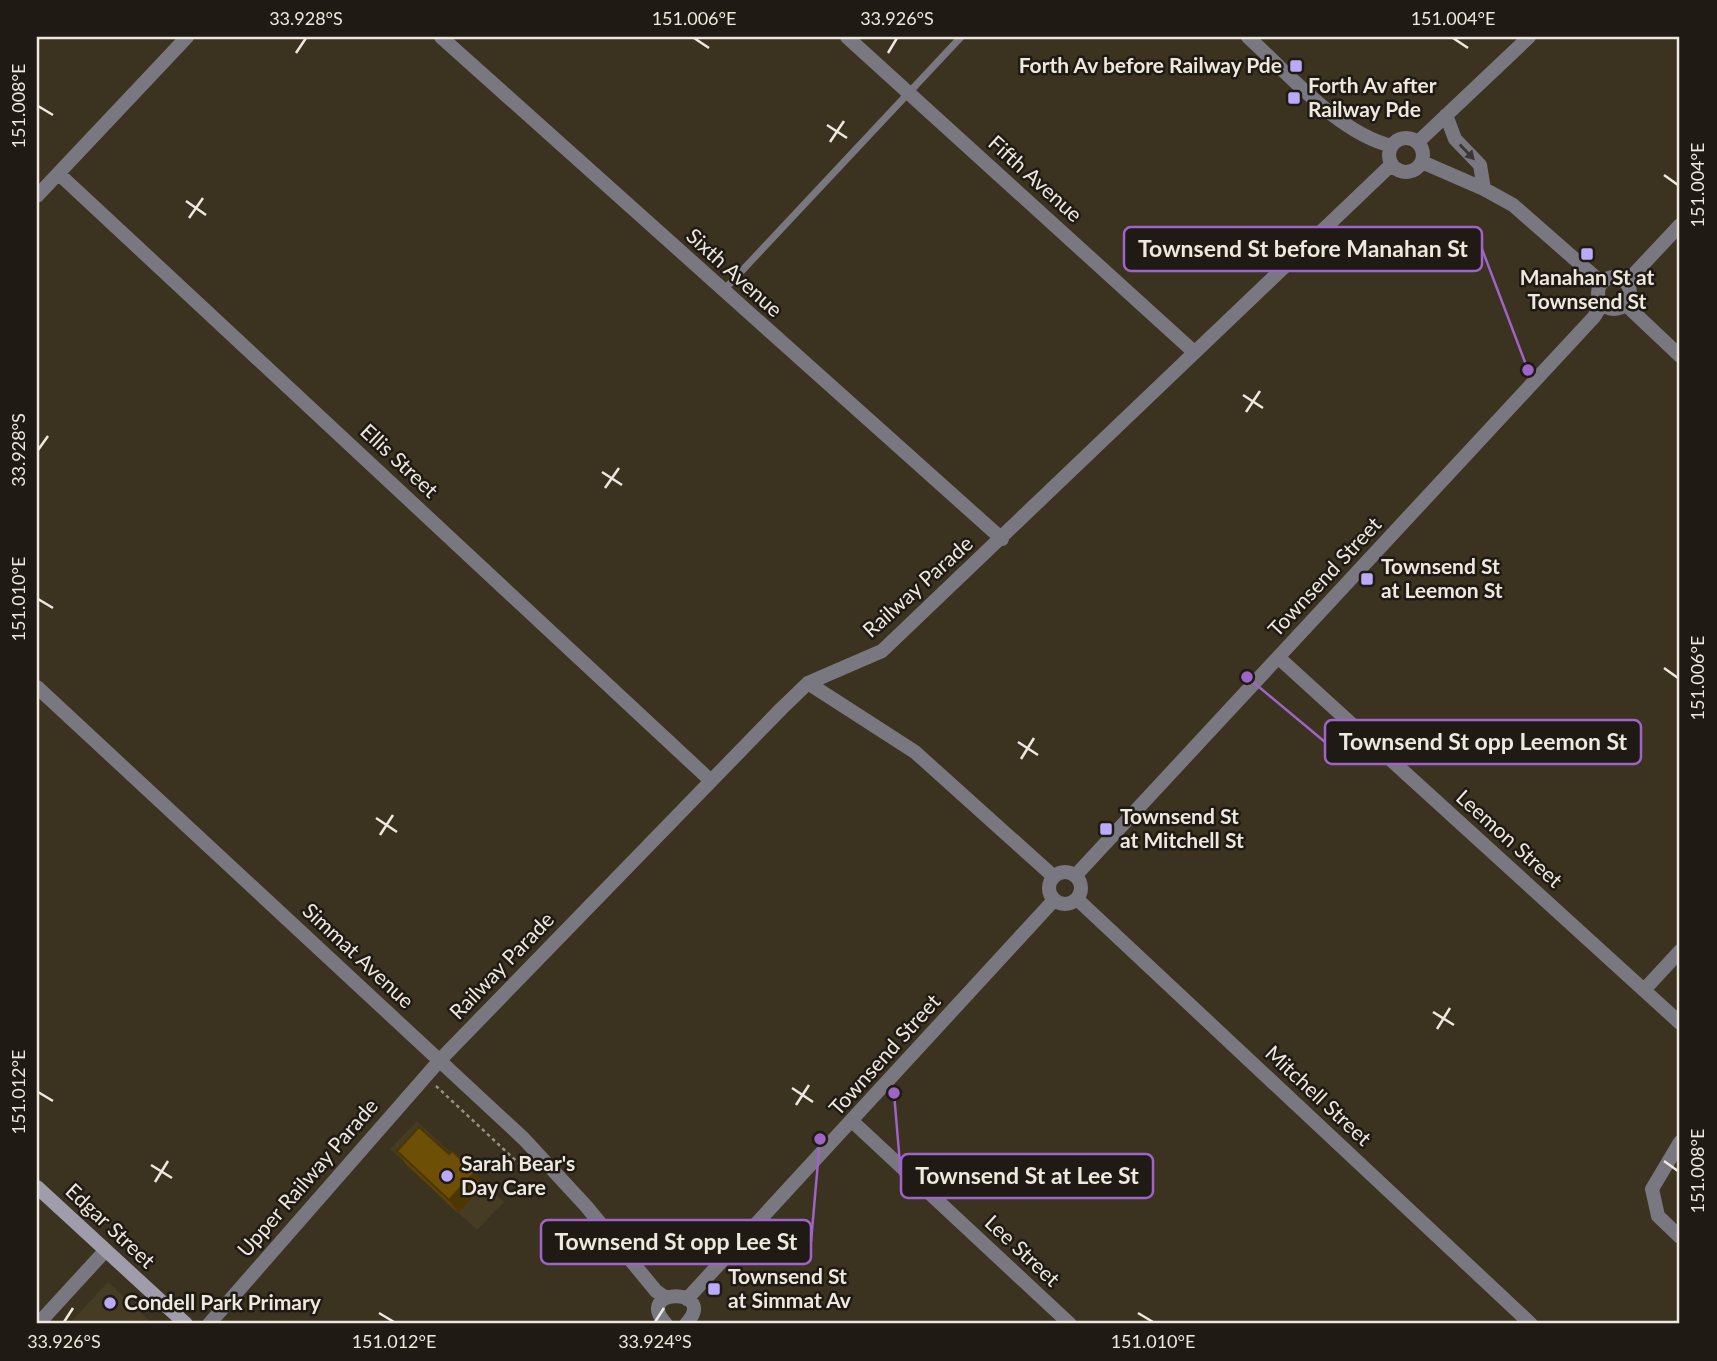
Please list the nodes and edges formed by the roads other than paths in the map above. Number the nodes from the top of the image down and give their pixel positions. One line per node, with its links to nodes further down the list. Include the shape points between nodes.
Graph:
1 (187, 37): 13 (street)
2 (441, 37): 19 (street, Sixth Avenue)
3 (847, 37): 7 (street, Fifth Avenue)
4 (961, 37): 7 (lane)
5 (1248, 37): 10 (street, via 1345,125)
6 (1529, 37): 8 (street)
7 (908, 92): 19 (lane); 22 (street, Fifth Avenue)
8 (1446, 116): 9 (street); 14 (street, one-way to 14, via 1455,139 1480,164)
9 (1418, 142): 10 (street, via 1404,138); 11 (street)
10 (1392, 146): 12 (street)
11 (1422, 162): 12 (street, via 1405,172); 14 (street)
12 (1392, 164): 22 (street, Railway Parade)
13 (59, 174): 15 (street); 28 (street, Ellis Street)
14 (1484, 189): 18 (street, via 1530,218)
15 (37, 197)
16 (1680, 225): 17 (street)
17 (1624, 281): 18 (street, via 1615,277); 21 (street, via 1629,290)
18 (1602, 283): 20 (street, via 1598,291)
19 (722, 292): 24 (street, Sixth Avenue)
20 (1602, 304): 21 (street, via 1611,309); 25 (street, Townsend Street)
21 (1625, 304): 23 (street)
22 (1194, 352): 24 (street, Railway Parade)
23 (1680, 356)
24 (1002, 539): 26 (street, Railway Parade, via 882,651)
25 (1279, 658): 29 (street, Townsend Street); 34 (street, Leemon Street)
26 (808, 683): 28 (street, Railway Parade); 30 (street, via 915,752)
27 (37, 687): 36 (street, Simmat Avenue)
28 (710, 780): 36 (street, Railway Parade)
29 (1076, 875): 30 (street, via 1067,871); 31 (street, via 1081,884)
30 (1053, 876): 32 (street, via 1048,886)
31 (1077, 899): 32 (street, via 1068,904); 50 (street, Mitchell Street)
32 (1054, 900): 37 (street, Townsend Street)
33 (1680, 951): 34 (street)
34 (1644, 990): 35 (street, Leemon Street)
35 (1680, 1023)
36 (440, 1060): 42 (street, Simmat Avenue, via 524,1139); 46 (street, Upper Railway Parade)
37 (853, 1122): 43 (street, Townsend Street); 49 (street, Lee Street)
38 (1680, 1142): 40 (street, via 1652,1189 1658,1216)
39 (37, 1187): 41 (main road, Edgar Street)
40 (1680, 1237)
41 (105, 1251): 44 (street); 45 (main road, Edgar Street)
42 (666, 1298): 43 (street, via 678,1294); 47 (street, via 659,1311)
43 (687, 1299): 48 (street, via 693,1314)
44 (37, 1324)
45 (186, 1324)
46 (209, 1324)
47 (665, 1324)
48 (686, 1324)
49 (1070, 1324)
50 (1531, 1324)

